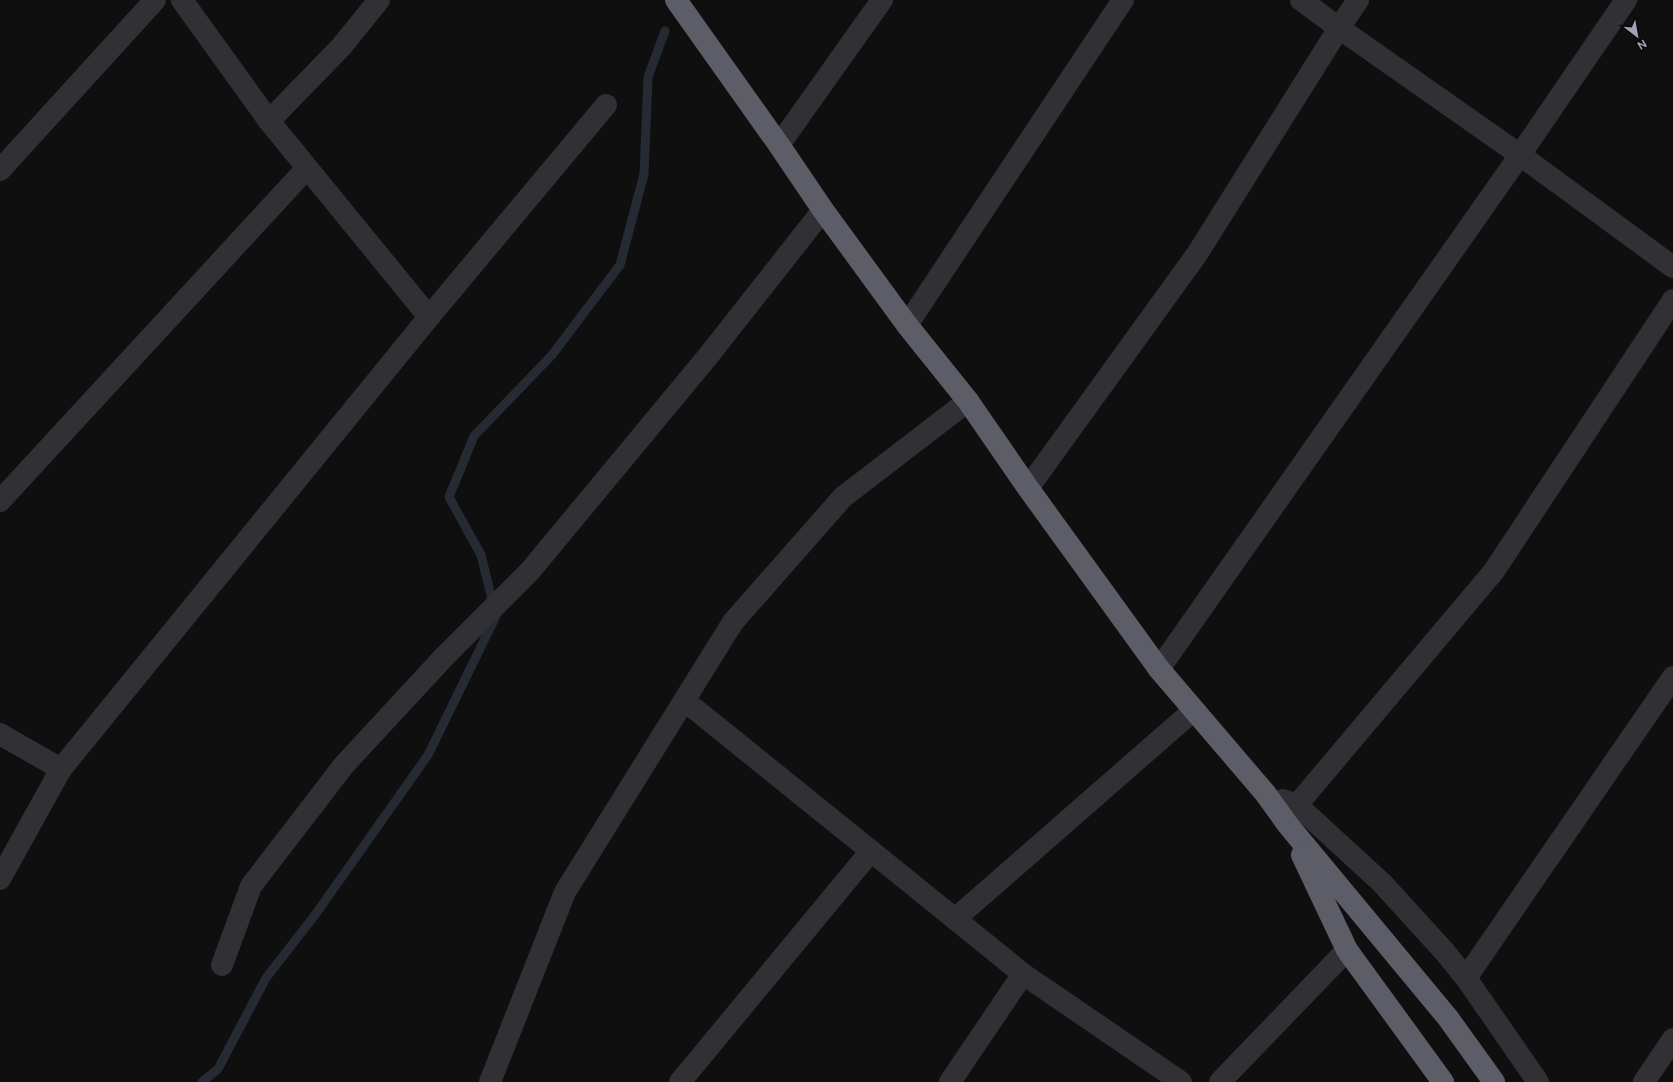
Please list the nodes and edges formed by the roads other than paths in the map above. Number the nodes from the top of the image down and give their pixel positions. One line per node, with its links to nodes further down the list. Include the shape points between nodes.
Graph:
1 (155, 0): 16 (street)
2 (182, 0): 12 (street)
3 (379, 0): 12 (street, via 341,47)
4 (676, 0): 13 (highway)
5 (882, 0): 13 (street)
6 (1123, 0): 21 (street)
7 (1301, 0): 10 (street)
8 (1358, 0): 10 (street)
9 (1626, 0): 14 (street)
10 (1339, 28): 14 (street); 23 (street, via 1197,254)
11 (606, 105): 20 (street)
12 (269, 121): 15 (street)
13 (779, 145): 17 (highway)
14 (1520, 155): 18 (street); 25 (street)
15 (307, 168): 20 (street); 24 (street)
16 (0, 170)
17 (823, 210): 21 (highway); 38 (street, via 709,355 530,571 444,657 344,765 251,886)
18 (1673, 267)
19 (1673, 300): 32 (street, via 1494,571)
20 (430, 317): 30 (street)
21 (908, 325): 22 (highway)
22 (968, 401): 23 (highway); 27 (street, via 843,497 733,622)
23 (1028, 488): 25 (highway)
24 (0, 501)
25 (1159, 669): 28 (highway)
26 (1673, 677): 40 (street)
27 (685, 701): 34 (street); 42 (street, via 565,892)
28 (1194, 710): 31 (highway); 36 (street)
29 (0, 734): 30 (street)
30 (61, 769): 35 (street)
31 (1266, 793): 32 (street); 33 (highway)
32 (1297, 805): 40 (street, via 1382,883)
33 (1288, 825): 37 (highway); 48 (highway, via 1448,1018)
34 (871, 850): 36 (street); 43 (street)
35 (0, 879)
36 (956, 918): 39 (street)
37 (1347, 950): 46 (street); 47 (highway)
38 (222, 964)
39 (1023, 974): 44 (street); 45 (street)
40 (1466, 978): 49 (street)
41 (1673, 1039): 50 (street)
42 (490, 1082)
43 (680, 1082)
44 (950, 1082)
45 (1181, 1082)
46 (1220, 1082)
47 (1443, 1082)
48 (1494, 1082)
49 (1538, 1082)
50 (1644, 1082)

